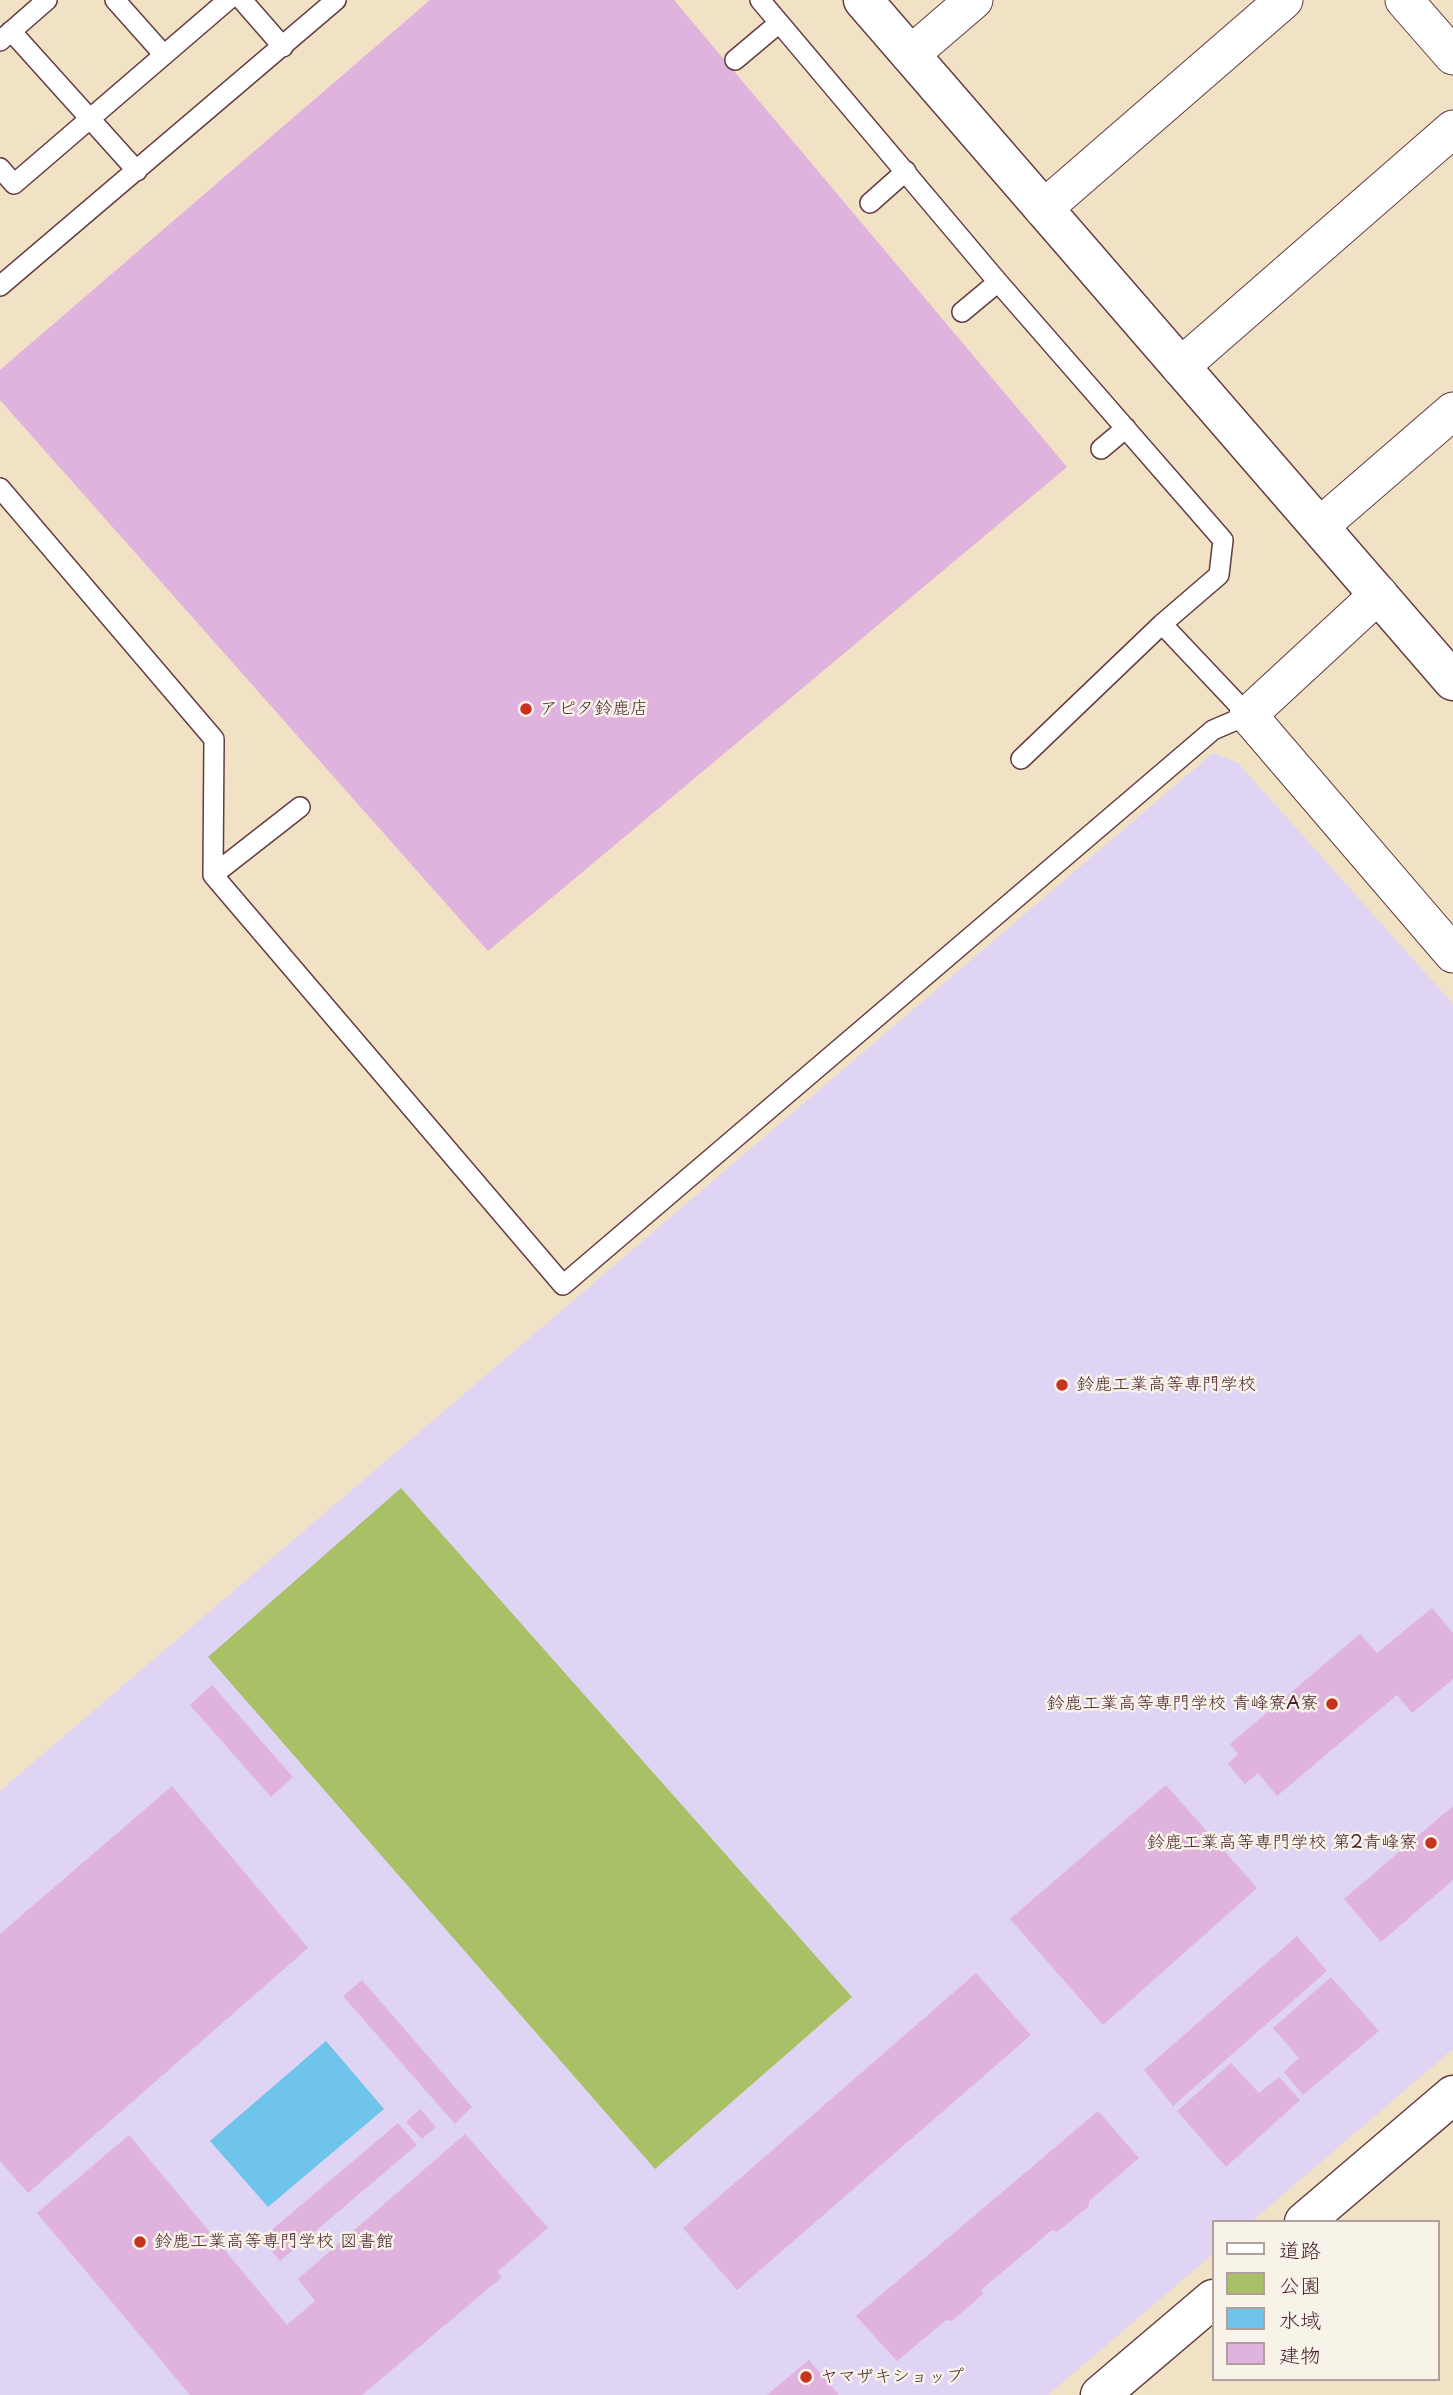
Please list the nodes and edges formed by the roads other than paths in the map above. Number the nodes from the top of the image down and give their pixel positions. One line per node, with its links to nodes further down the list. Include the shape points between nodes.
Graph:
1 (47, 0): 12 (lane)
2 (115, 0): 14 (lane)
3 (228, 0): 14 (lane)
4 (242, 0): 13 (lane)
5 (336, 0): 13 (lane)
6 (760, 0): 11 (lane)
7 (863, 0): 15 (street)
8 (974, 0): 15 (street)
9 (1284, 0): 24 (street)
10 (1404, 0): 16 (street)
11 (779, 23): 17 (lane); 22 (lane)
12 (6, 36): 18 (lane)
13 (283, 47): 21 (lane)
14 (164, 55): 18 (lane)
15 (910, 55): 24 (street)
16 (1453, 57)
17 (735, 60)
18 (90, 119): 20 (lane, via 14,184); 21 (lane)
19 (1453, 129): 28 (street)
20 (0, 168)
21 (137, 171): 26 (lane)
22 (906, 171): 23 (lane); 25 (lane)
23 (870, 202)
24 (1043, 209): 28 (street)
25 (998, 282): 27 (lane); 30 (lane)
26 (0, 286)
27 (962, 312)
28 (1180, 368): 33 (street)
29 (1453, 411): 33 (street)
30 (1126, 428): 31 (lane); 35 (lane, via 1223,540 1219,575)
31 (1101, 449)
32 (0, 488): 40 (lane, via 214,739)
33 (1321, 526): 34 (street)
34 (1379, 594): 36 (street); 37 (street)
35 (1162, 624): 37 (lane); 38 (lane)
36 (1453, 680)
37 (1248, 715): 40 (lane, via 1213,730 563,1285); 41 (street)
38 (1021, 759)
39 (300, 807): 40 (lane)
40 (213, 875)
41 (1453, 954)
42 (1453, 2096): 43 (street)
43 (1306, 2220)
44 (1212, 2300): 45 (street)
45 (1100, 2395)

